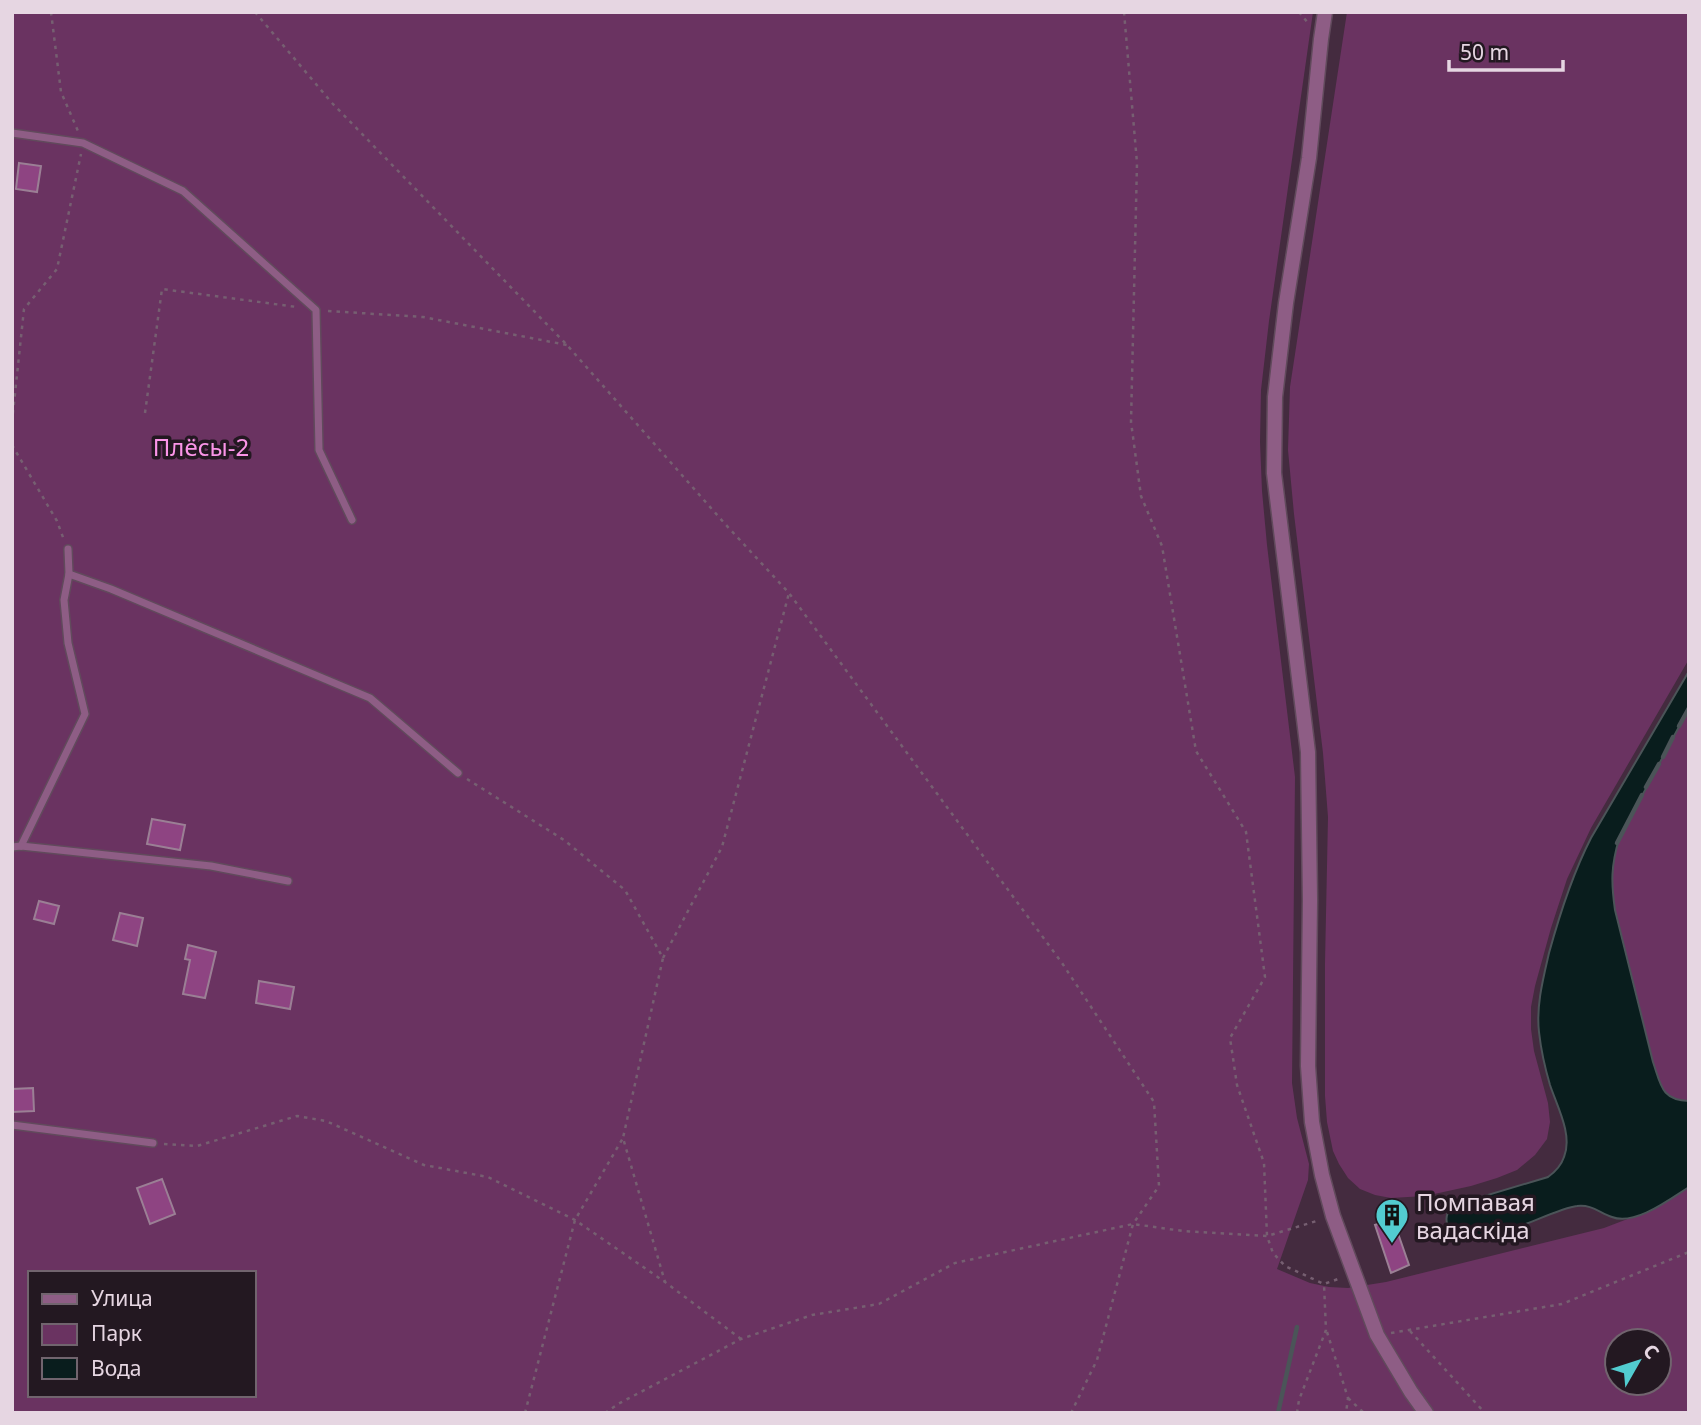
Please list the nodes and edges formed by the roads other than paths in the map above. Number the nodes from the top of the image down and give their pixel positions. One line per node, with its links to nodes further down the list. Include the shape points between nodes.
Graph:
1 (1325, 12): 11 (street, via 1275,397 1274,473 1308,752 1312,1122 1333,1216 1377,1335)
2 (12, 133): 3 (lane, via 83,143 183,191 316,310 319,450)
3 (352, 520)
4 (68, 549): 5 (lane)
5 (69, 573): 6 (lane, via 370,698); 7 (lane, via 64,600 68,643 85,714)
6 (458, 773)
7 (16, 847): 8 (lane, via 211,866)
8 (288, 881)
9 (12, 1125): 10 (lane)
10 (153, 1143)
11 (1426, 1413)

